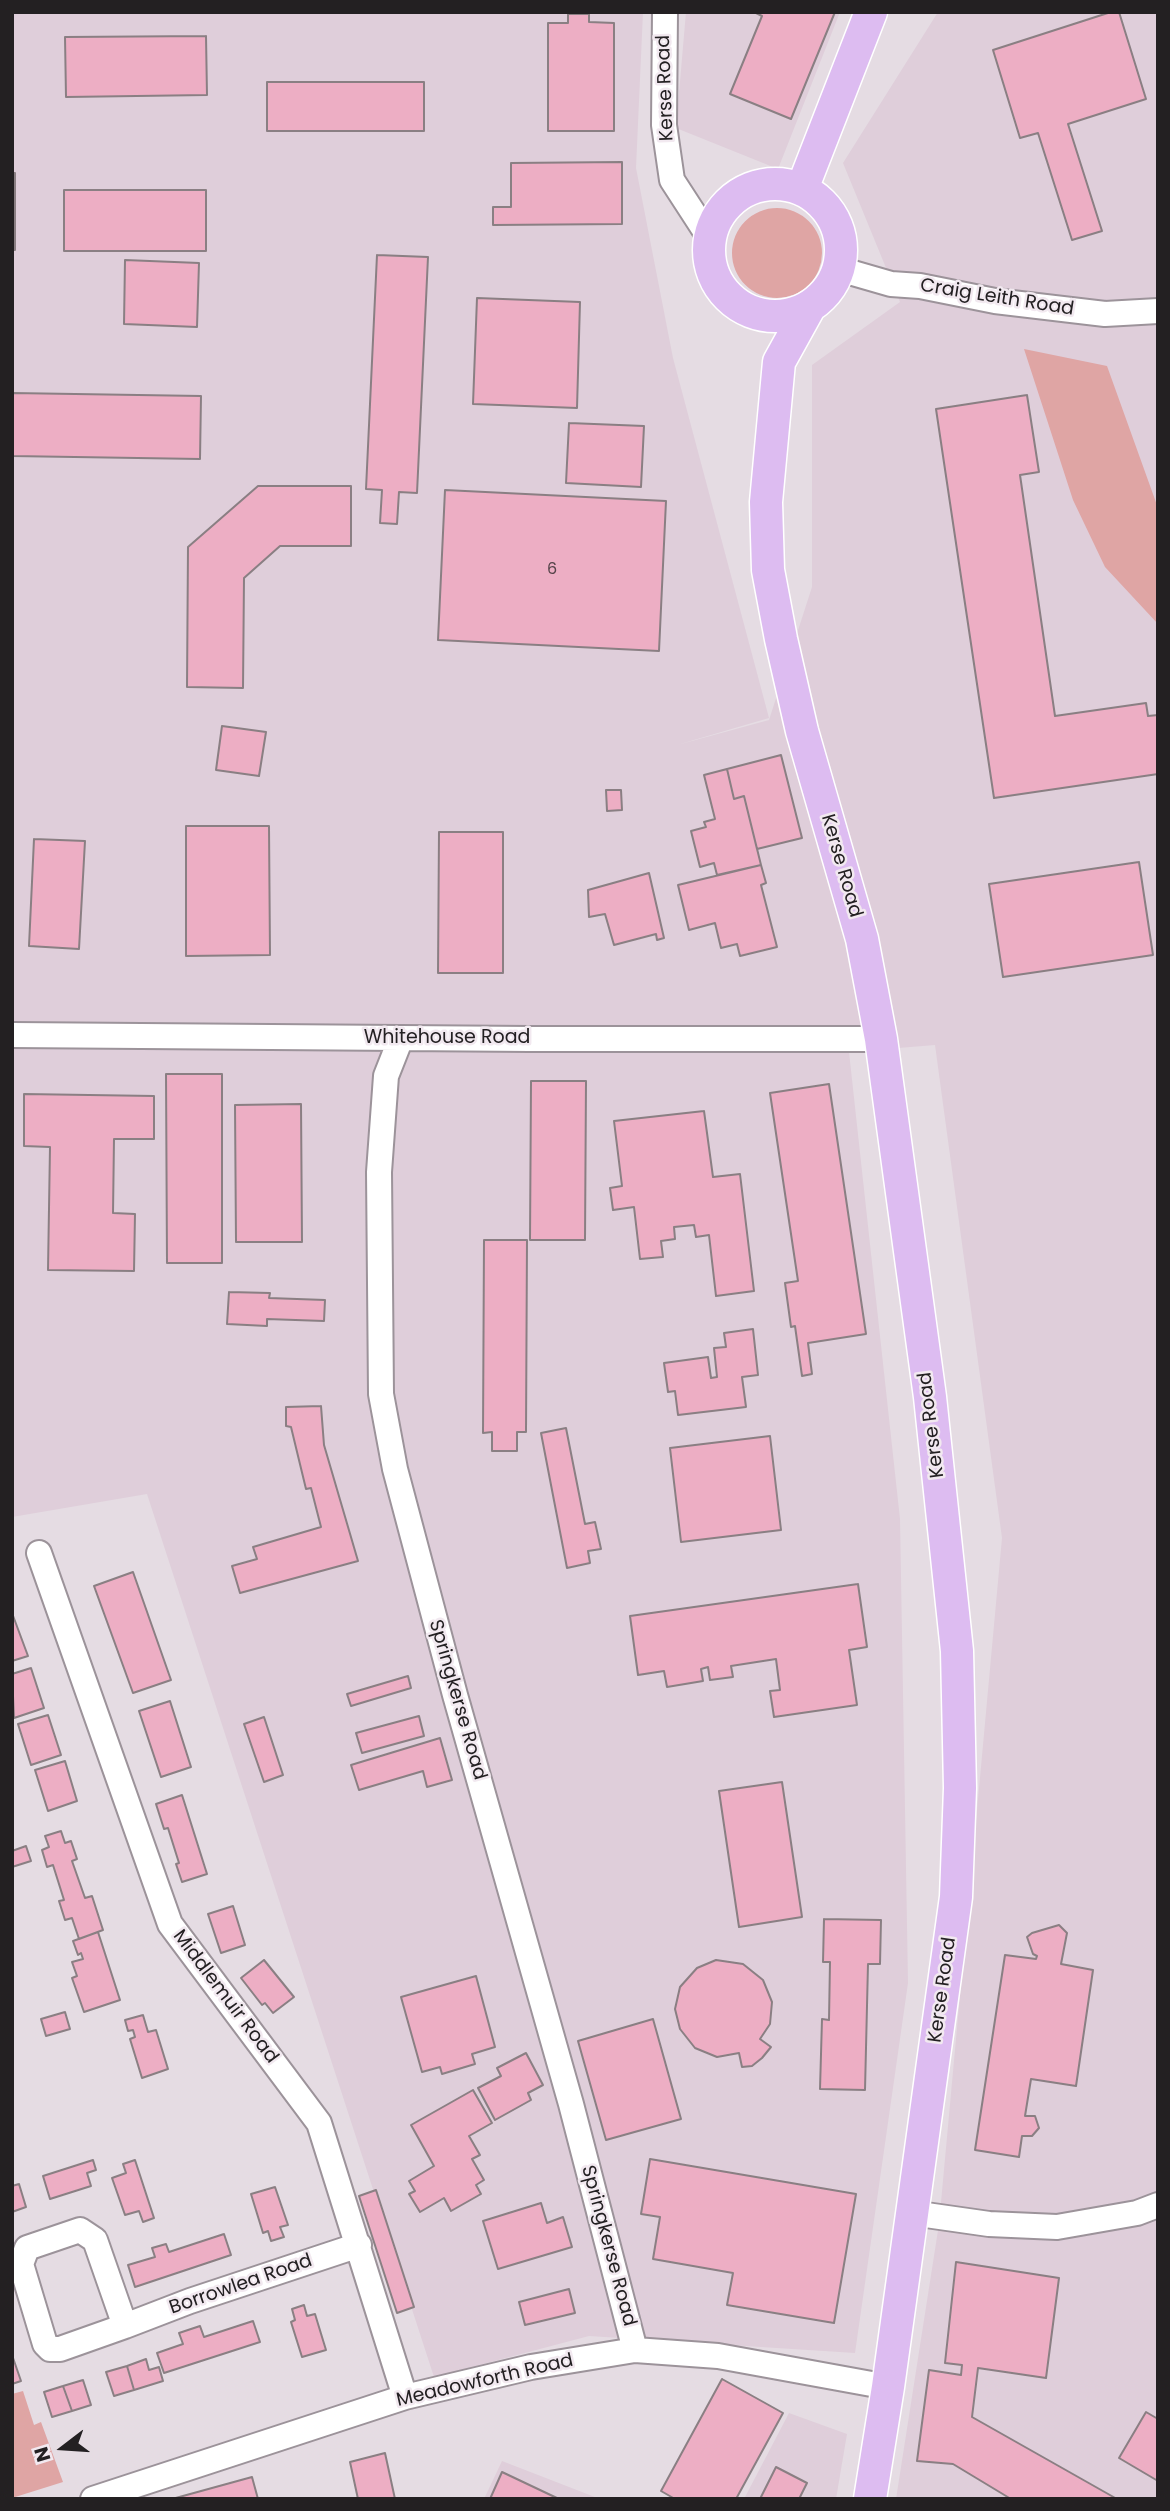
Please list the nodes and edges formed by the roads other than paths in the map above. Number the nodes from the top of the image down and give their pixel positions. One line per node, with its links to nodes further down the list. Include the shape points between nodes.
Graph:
1 (665, 12): 4 (street, Kerse Road, via 664,125 672,180)
2 (871, 12): 3 (main road)
3 (802, 189): 4 (main road, via 763,184 744,191 728,202); 5 (main road, via 831,214 842,250)
4 (709, 237): 7 (main road, via 714,278 725,295)
5 (839, 269): 6 (main road, via 823,296); 8 (street, Craig Leith Road, via 891,284 995,301 1104,314)
6 (810, 306): 7 (main road, via 776,317); 9 (main road, Kerse Road)
7 (742, 308): 9 (main road)
8 (1158, 311)
9 (779, 362): 12 (main road, Kerse Road, via 766,502 768,570 802,731 862,939)
10 (12, 1035): 11 (street, Whitehouse Road)
11 (401, 1038): 12 (street, Whitehouse Road); 18 (street, Springkerse Road, via 386,1076 379,1172 381,1394 401,1494)
12 (881, 1039): 15 (main road, Kerse Road, via 930,1397 957,1651 960,1788 956,1896)
13 (39, 1553): 16 (street, Middlemuir Road, via 170,1924 319,2123)
14 (1158, 2205): 15 (street, via 1057,2227 989,2224)
15 (912, 2213): 19 (main road, Kerse Road)
16 (359, 2245): 17 (street, Borrowlea Road); 20 (street, Middlemuir Road)
17 (125, 2326): 17 (street, Borrowlea Road, via 50,2349 21,2264 27,2248 80,2230 95,2240)
18 (635, 2350): 19 (street, Meadowforth Road, via 718,2356); 20 (street, Meadowforth Road, via 531,2367)
19 (888, 2387): 22 (main road, Kerse Road)
20 (405, 2397): 21 (street, Meadowforth Road)
21 (93, 2499)
22 (870, 2499)

